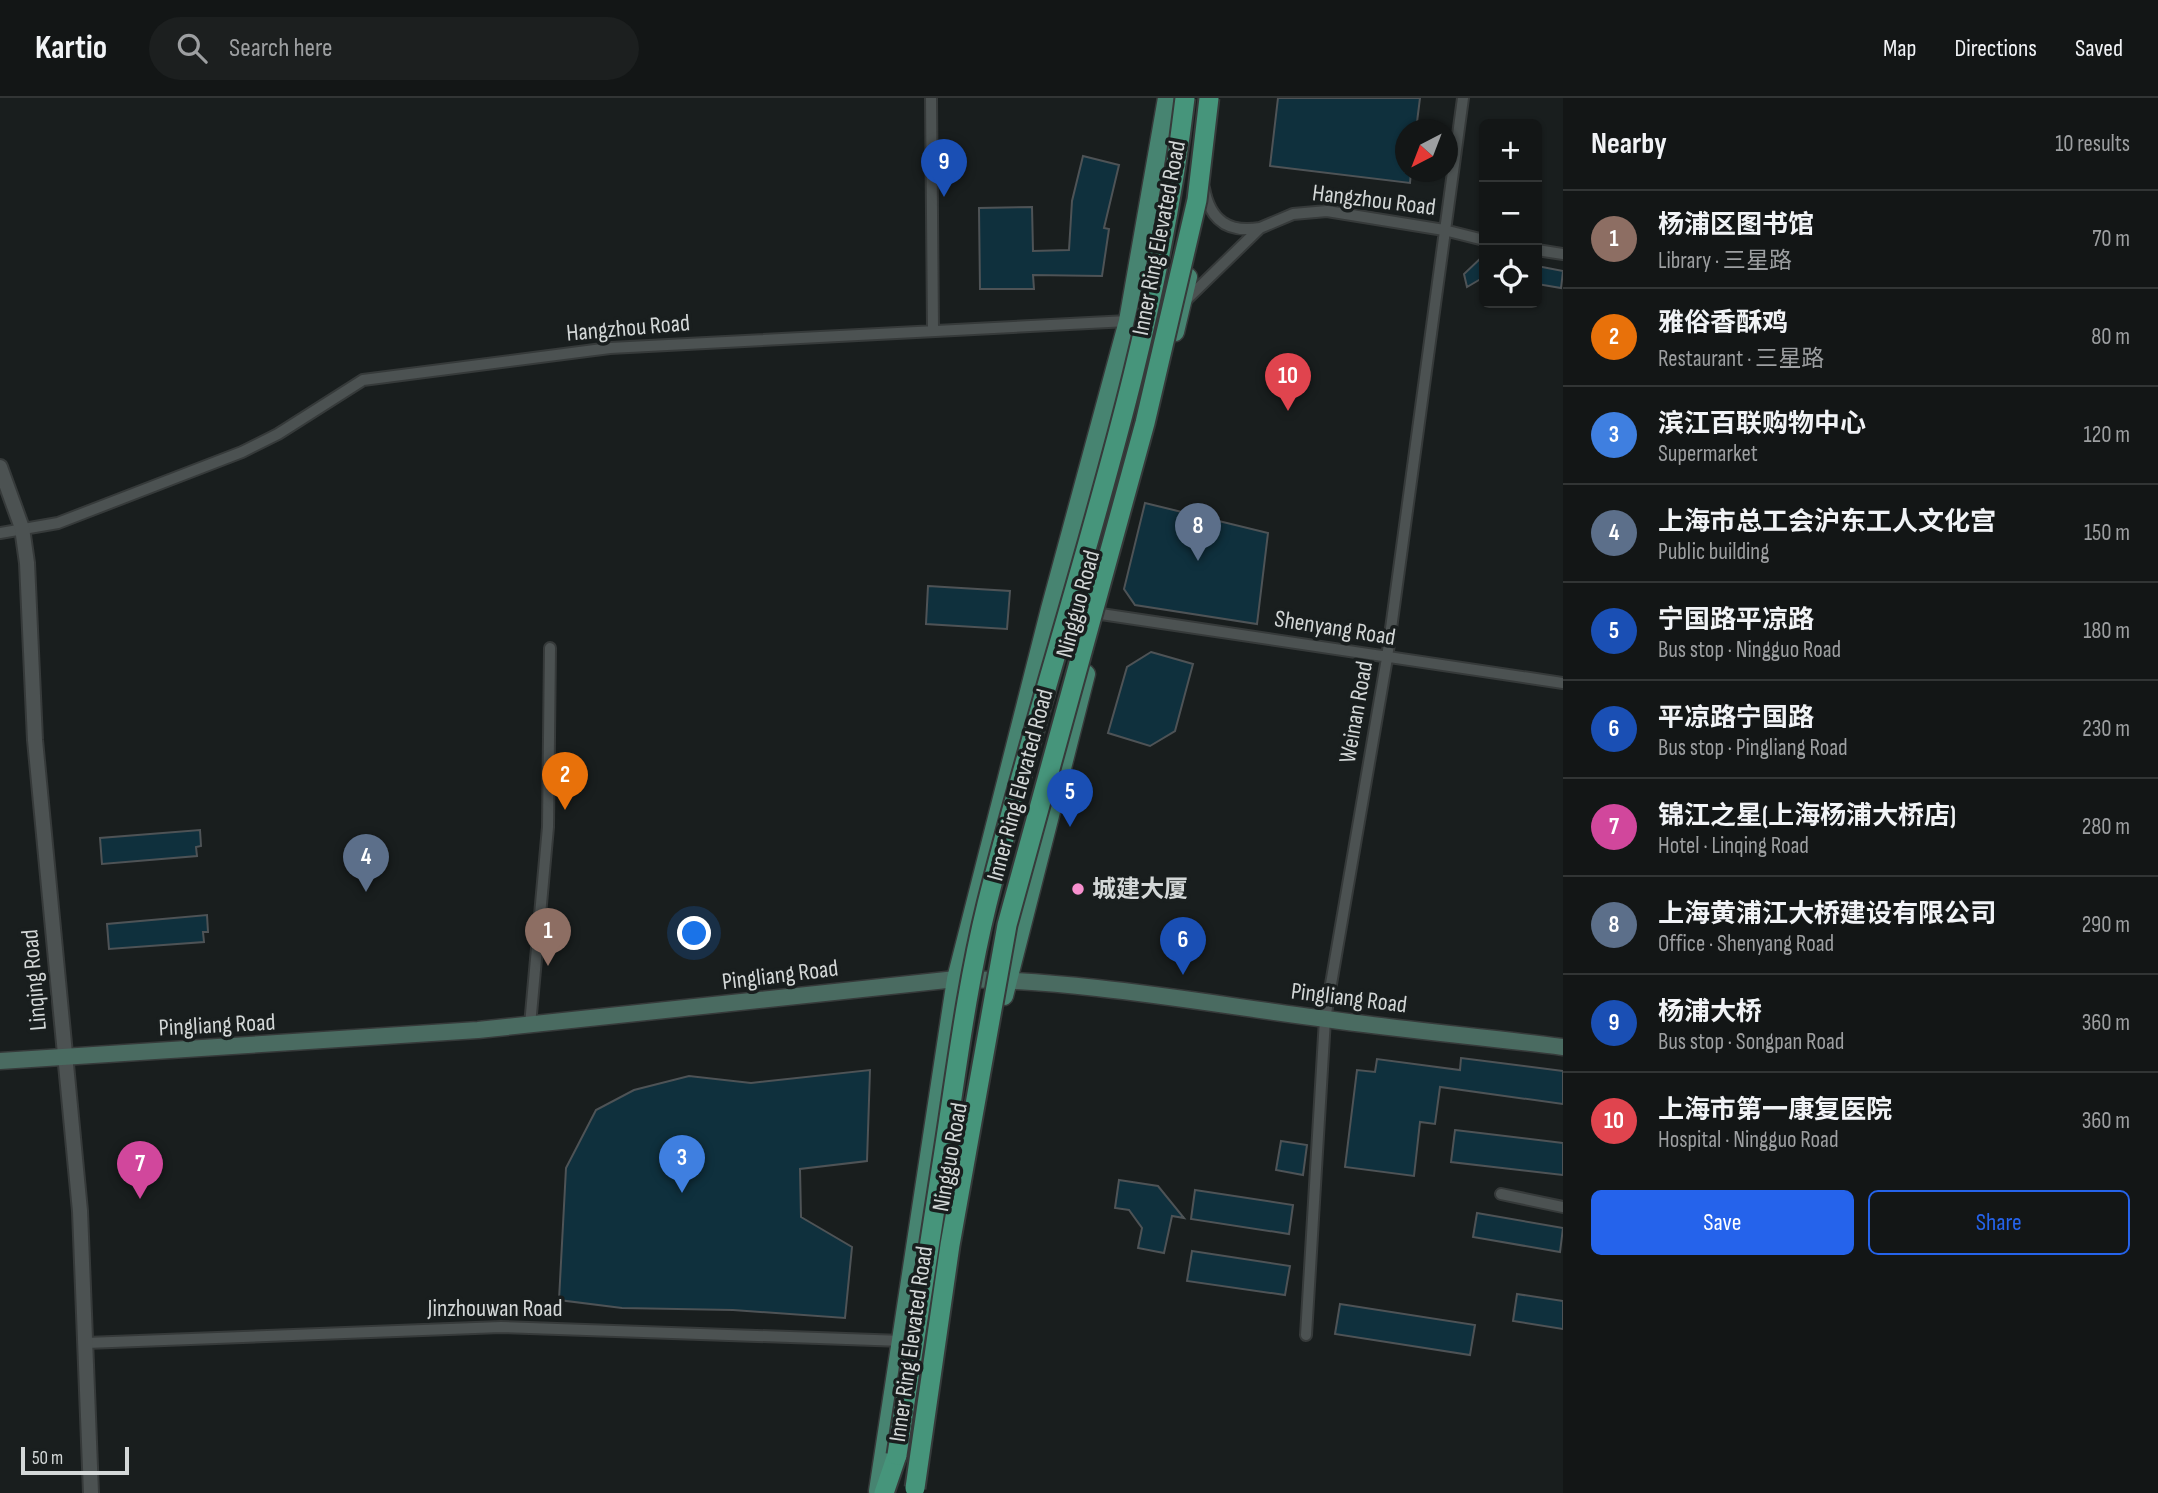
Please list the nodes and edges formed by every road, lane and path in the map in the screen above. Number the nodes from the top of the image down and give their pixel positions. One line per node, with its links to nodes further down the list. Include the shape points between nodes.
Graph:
1 (931, 98): 14 (street)
2 (1167, 98): 13 (main road, Ningguo Road)
3 (1185, 98): 34 (highway, Inner Ring Elevated Road, bridge, via 1170,210 1152,292 1007,825 965,1006)
4 (1211, 98): 6 (main road, Ningguo Road); 35 (highway, Inner Ring Elevated Road, bridge, via 1197,201 1145,423 1007,925 950,1245)
5 (1463, 98): 8 (street, Weinan Road)
6 (1204, 186): 7 (street, Hangzhou Road, via 1214,216 1227,228); 12 (main road, Ningguo Road)
7 (1260, 228): 8 (street, Hangzhou Road, via 1293,214 1317,211); 12 (street, Hangzhou Road)
8 (1444, 230): 9 (street, Hangzhou Road); 20 (street, Weinan Road)
9 (1479, 239)
10 (1542, 251): 11 (street)
11 (1563, 254)
12 (1183, 303): 13 (street, Hangzhou Road); 18 (main road, Ningguo Road)
13 (1128, 321): 14 (street, Hangzhou Road, via 1043,328); 22 (main road, Ningguo Road)
14 (933, 329): 16 (street, Hangzhou Road, via 610,348 363,380 242,452 58,523)
15 (0, 467): 16 (street, Linqing Road)
16 (22, 528): 17 (street, Hangzhou Road); 27 (street, Linqing Road)
17 (0, 533)
18 (1101, 614): 20 (street, Shenyang Road); 23 (main road, Ningguo Road)
19 (550, 648): 25 (street, via 548,827)
20 (1387, 658): 21 (street, Shenyang Road); 24 (street, Weinan Road)
21 (1563, 683)
22 (957, 979): 23 (main road, Pingliang Road); 25 (main road, Pingliang Road); 32 (main road, Ningguo Road)
23 (1007, 980): 24 (main road, Pingliang Road, via 1178,997); 35 (main road, Ningguo Road)
24 (1325, 1019): 26 (main road, Pingliang Road); 31 (street, Weinan Road)
25 (530, 1025): 27 (main road, Pingliang Road)
26 (1563, 1047)
27 (64, 1057): 28 (main road, Pingliang Road); 33 (street, Linqing Road, via 80,1211)
28 (0, 1061)
29 (1501, 1194): 30 (street)
30 (1563, 1207)
31 (1307, 1335)
32 (903, 1341): 33 (street, Jinzhouwan Road, via 501,1327); 37 (main road, Ningguo Road)
33 (86, 1343): 36 (street, Linqing Road)
34 (897, 1455): 38 (highway); 39 (highway, Inner Ring Elevated Road)
35 (916, 1492)
36 (90, 1493)
37 (878, 1493)
38 (884, 1493)
39 (890, 1493)

